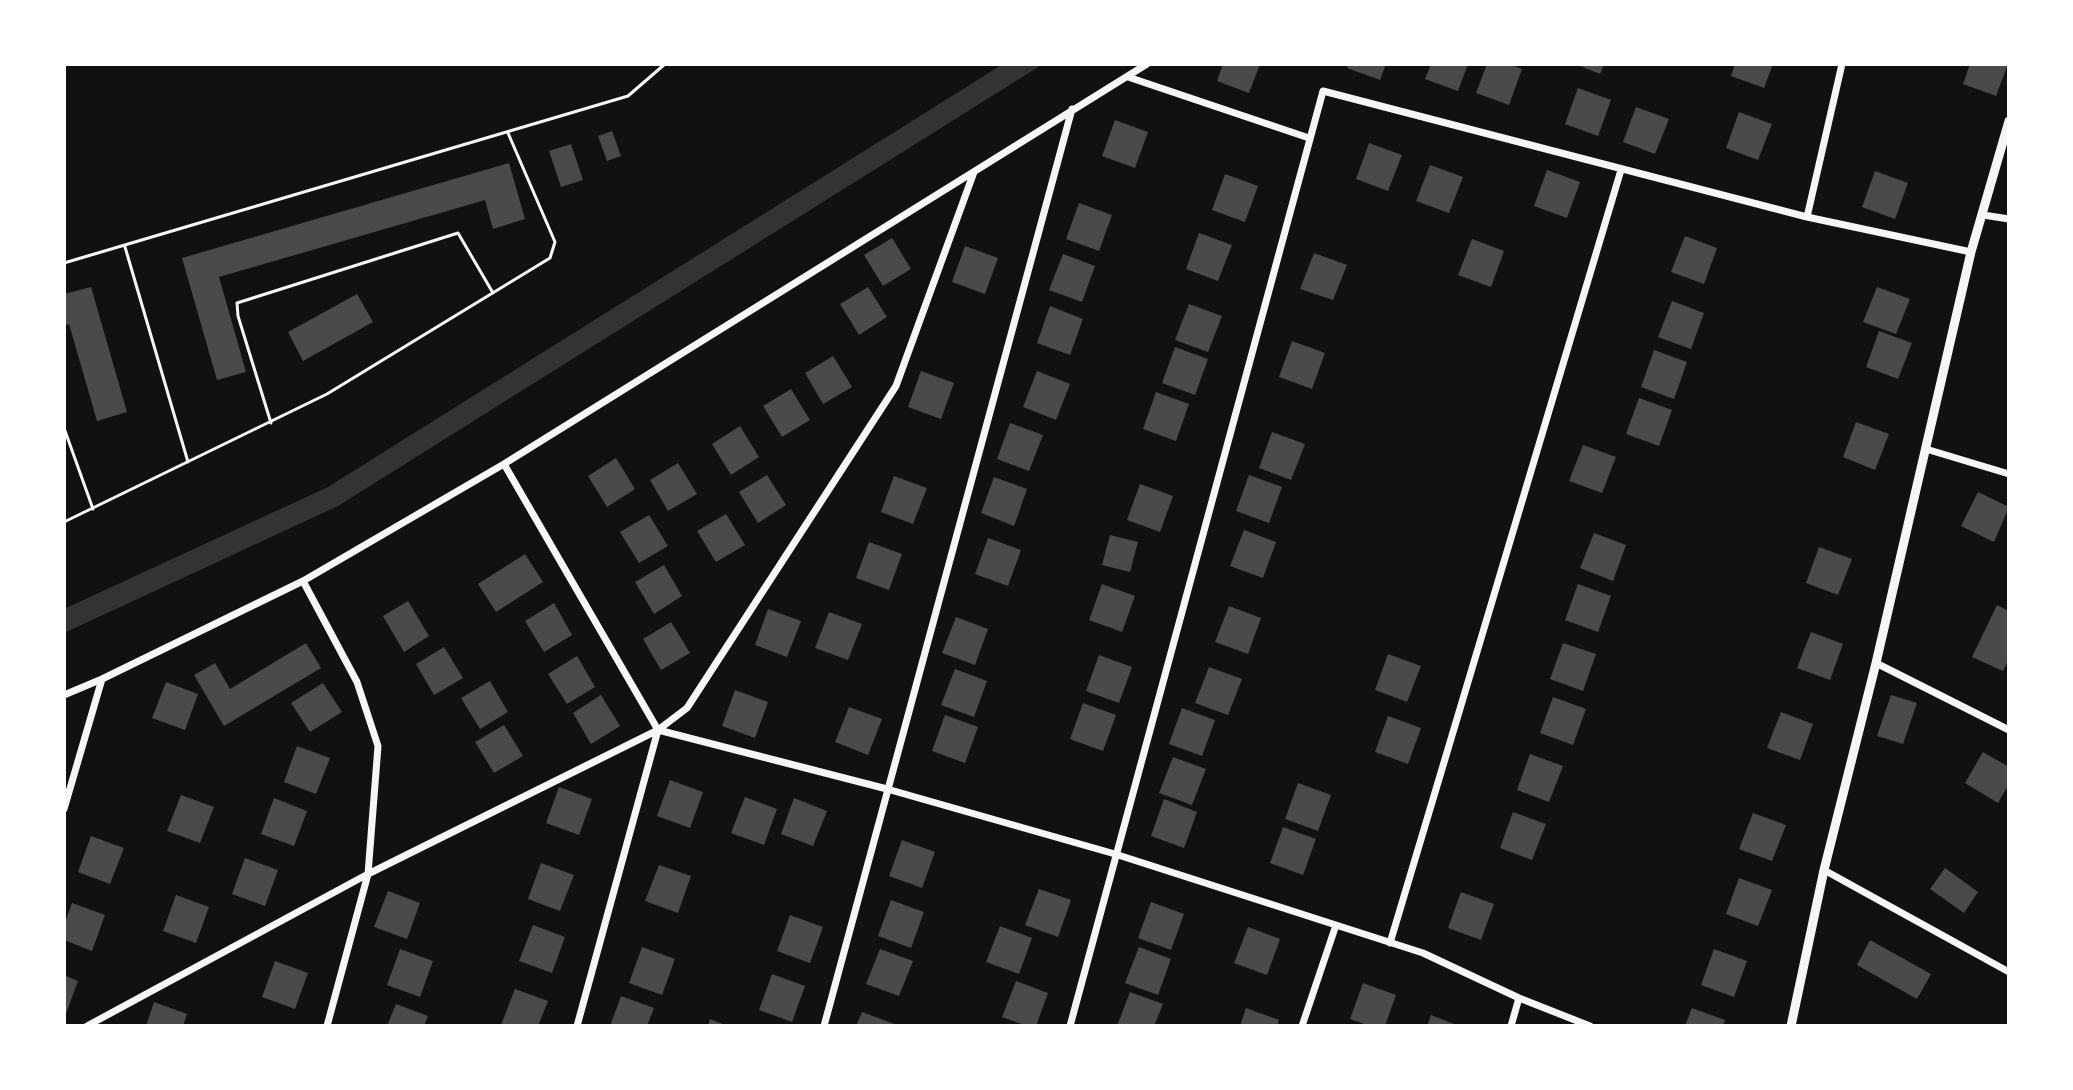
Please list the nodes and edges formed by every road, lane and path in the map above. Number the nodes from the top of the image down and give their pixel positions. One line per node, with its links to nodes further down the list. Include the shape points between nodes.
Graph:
1 (665, 64): 7 (lane, via 628,96)
2 (1147, 64): 4 (street)
3 (1842, 64): 12 (street)
4 (1128, 77): 5 (street); 8 (street)
5 (1072, 109): 10 (street); 32 (street)
6 (2009, 121): 11 (street)
7 (508, 133): 14 (lane); 17 (lane, via 555,242 550,258)
8 (1309, 138): 9 (street, via 1323,91); 34 (street)
9 (1621, 170): 12 (street); 38 (street)
10 (974, 172): 22 (street); 30 (street, via 896,386 687,708)
11 (1983, 215): 13 (street); 15 (street)
12 (1807, 217): 15 (street)
13 (2009, 219)
14 (125, 247): 16 (lane); 21 (lane)
15 (1971, 252): 20 (street)
16 (64, 263)
17 (493, 293): 18 (lane); 18 (lane, via 458,233 237,303)
18 (271, 423): 21 (lane)
19 (64, 428): 24 (lane)
20 (1926, 449): 23 (street); 27 (street)
21 (188, 463): 24 (lane)
22 (504, 464): 26 (street); 30 (street)
23 (2009, 474)
24 (93, 509): 25 (lane)
25 (64, 522)
26 (303, 581): 28 (street); 36 (street, via 357,682 378,746)
27 (1876, 663): 31 (street); 35 (street)
28 (102, 679): 29 (street); 33 (street)
29 (64, 695)
30 (658, 730): 32 (street); 36 (street); 43 (street)
31 (2009, 730)
32 (887, 789): 34 (street); 44 (street)
33 (64, 809)
34 (1115, 854): 37 (street); 45 (street)
35 (1824, 870): 39 (street); 49 (street)
36 (368, 874): 41 (street); 42 (street)
37 (1336, 925): 38 (street); 46 (street)
38 (1390, 943): 40 (street)
39 (2009, 972)
40 (1519, 998): 47 (street); 48 (street)
41 (87, 1026)
42 (327, 1026)
43 (577, 1026)
44 (824, 1026)
45 (1070, 1026)
46 (1302, 1026)
47 (1511, 1026)
48 (1590, 1026)
49 (1791, 1026)

